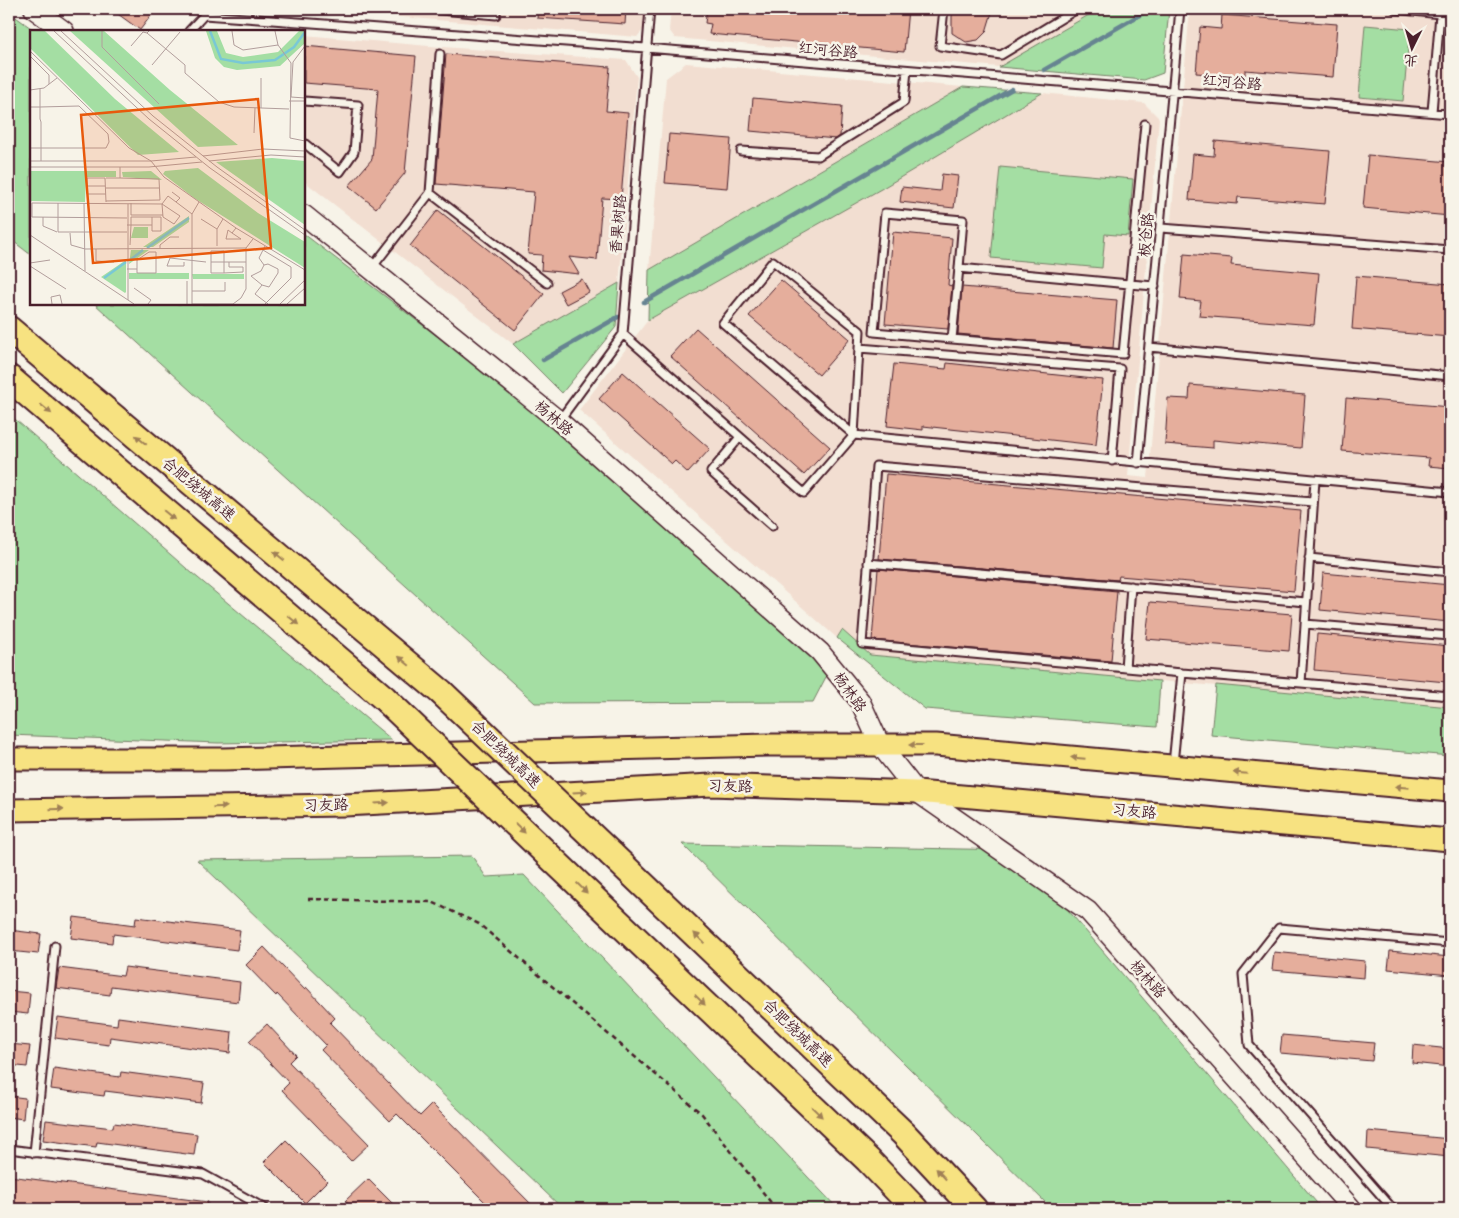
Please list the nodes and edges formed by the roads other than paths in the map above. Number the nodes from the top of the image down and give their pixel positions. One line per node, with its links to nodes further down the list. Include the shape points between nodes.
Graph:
1 (430, 9): 2 (lane, via 496,15)
2 (496, 9)
3 (650, 9): 12 (lane, 香果树路)
4 (944, 9): 5 (lane, via 940,46 1001,55)
5 (1077, 9)
6 (1180, 9): 15 (lane, 板仓路)
7 (1395, 9): 17 (lane, via 1440,14)
8 (45, 12): 10 (street)
9 (204, 12): 11 (lane); 12 (lane, 红河谷路)
10 (63, 30)
11 (189, 30)
12 (646, 48): 14 (lane, 红河谷路); 32 (lane, 香果树路)
13 (440, 54): 22 (lane)
14 (907, 70): 15 (lane, 红河谷路); 21 (lane, via 904,102 818,156)
15 (1174, 91): 17 (lane, 红河谷路); 24 (lane, 板仓路)
16 (305, 101): 20 (lane, via 358,105 354,152 340,172)
17 (1432, 112): 18 (lane, 红河谷路)
18 (1450, 114)
19 (1145, 124): 29 (lane)
20 (305, 145)
21 (741, 151)
22 (430, 192): 27 (lane); 28 (lane)
23 (305, 216): 27 (street, 杨林路)
24 (1161, 228): 25 (lane); 30 (lane, 板仓路)
25 (1450, 250)
26 (959, 268): 29 (lane); 33 (lane); 33 (lane, via 963,220 885,213 874,332)
27 (371, 270): 38 (street, 杨林路)
28 (547, 283)
29 (1129, 284): 30 (lane); 33 (lane, via 1123,354)
30 (1155, 286): 34 (lane, 板仓路)
31 (9, 329): 71 (highway, 合肥绕城高速, one-way to 31, bridge, via 904,1134 441,692)
32 (623, 334): 38 (lane); 40 (lane)
33 (952, 339)
34 (1149, 347): 36 (lane); 42 (lane, 板仓路)
35 (860, 348): 39 (lane); 39 (lane, via 860,331 774,261 723,323); 41 (lane, via 1120,369)
36 (1450, 376)
37 (9, 378): 70 (highway, one-way to 70, bridge, via 384,698)
38 (559, 421): 58 (street, 杨林路, via 820,652 860,701)
39 (854, 435): 40 (lane, via 804,493); 41 (lane)
40 (740, 437): 46 (lane, via 711,472)
41 (1112, 460): 42 (lane)
42 (1138, 463): 43 (lane)
43 (1315, 480): 44 (lane); 45 (lane)
44 (1450, 492)
45 (1313, 502): 47 (lane); 48 (lane, via 876,466)
46 (772, 526)
47 (1309, 558): 49 (lane); 51 (lane)
48 (868, 563): 50 (lane); 54 (lane, via 862,644)
49 (1450, 572)
50 (1132, 586): 51 (lane); 54 (lane)
51 (1306, 602): 52 (lane)
52 (1305, 624): 53 (lane); 56 (lane)
53 (1450, 636)
54 (1125, 668): 55 (lane)
55 (1182, 673): 56 (lane); 60 (lane)
56 (1301, 683): 57 (lane)
57 (1450, 696)
58 (880, 745): 59 (main road); 60 (main road, one-way to 58, via 936,746); 62 (street, 杨林路)
59 (9, 759)
60 (1173, 767): 61 (main road, one-way to 60)
61 (1450, 791)
62 (917, 792): 63 (main road, 习友路, one-way to 62, via 345,805 711,785); 64 (main road, 习友路); 72 (street, 杨林路, via 1088,911)
63 (9, 810)
64 (1450, 840)
65 (1450, 943): 73 (lane, via 1279,928 1243,974 1248,1045)
66 (55, 946): 68 (lane)
67 (9, 1150): 68 (lane)
68 (34, 1153): 69 (lane, via 202,1174)
69 (266, 1209)
70 (915, 1209)
71 (974, 1209)
72 (1352, 1209)
73 (1393, 1209)

